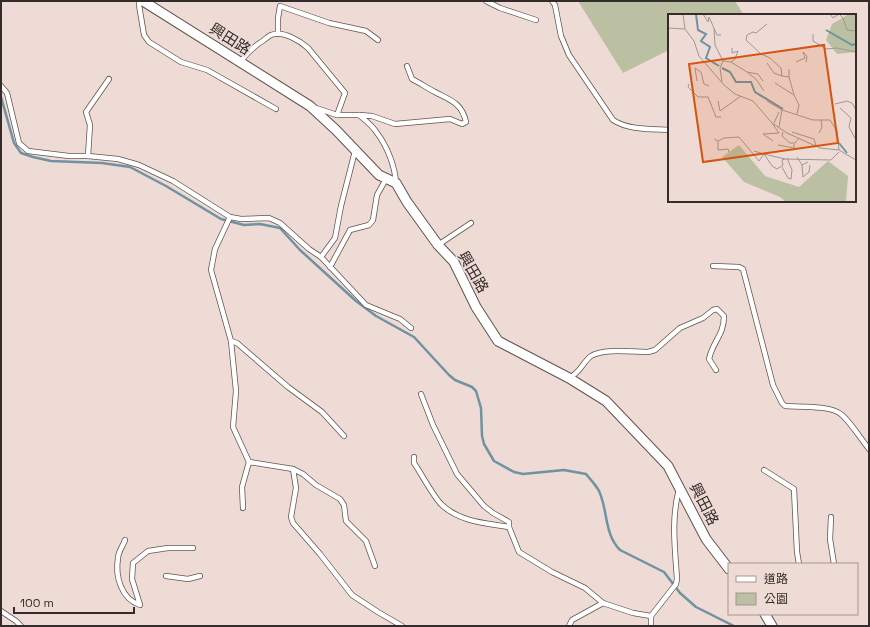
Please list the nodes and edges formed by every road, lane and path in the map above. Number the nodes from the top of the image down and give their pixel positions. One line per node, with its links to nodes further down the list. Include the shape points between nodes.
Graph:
1 (139, 1): 13 (lane, via 144,35 149,42 181,62 207,70)
2 (143, 1): 8 (street, 興田路)
3 (486, 1): 5 (lane)
4 (552, 1): 16 (lane, via 561,36 569,54 613,120 630,127)
5 (536, 20)
6 (278, 34): 7 (lane, via 280,6 329,23 366,31); 8 (lane, via 271,35 252,49); 14 (lane, via 288,36 308,48 345,93)
7 (378, 40)
8 (241, 62): 12 (street, 興田路)
9 (408, 66): 15 (lane, via 412,79 451,100 460,108 466,122 462,124 450,119 396,124 372,116)
10 (109, 79): 18 (lane, via 86,112 90,125)
11 (1, 86): 18 (lane, via 7,93 19,143 28,151)
12 (310, 106): 14 (lane); 17 (street, 興田路)
13 (276, 109)
14 (337, 115): 15 (lane)
15 (359, 115): 20 (lane, via 377,132 386,147)
16 (668, 130)
17 (355, 150): 19 (street, 興田路); 24 (lane, via 335,238)
18 (88, 156): 21 (lane, via 118,159 138,165 173,181)
19 (386, 179): 20 (street, 興田路); 26 (lane, via 377,195 373,220 369,225 350,230)
20 (396, 183): 23 (street, 興田路)
21 (230, 217): 24 (lane, via 269,218 280,223); 28 (lane, via 215,249 212,270)
22 (471, 223): 23 (lane)
23 (438, 245): 30 (street, 興田路, via 454,262 476,307 498,341)
24 (321, 257): 26 (lane)
25 (713, 266): 33 (lane, via 743,269 772,385 782,403 785,406 826,409 842,414)
26 (330, 267): 27 (lane, via 366,304 400,319)
27 (411, 328)
28 (231, 341): 32 (lane, via 237,343 288,387 322,412); 35 (lane, via 236,391 233,428)
29 (716, 370): 30 (lane, via 709,359 711,348 722,332 724,324 724,316 718,309 680,328 655,350 605,352 592,356 576,375)
30 (569, 378): 38 (street, 興田路, via 606,401 668,466)
31 (421, 394): 41 (lane, via 457,474 484,506 510,522)
32 (344, 436)
33 (869, 449)
34 (414, 457): 41 (lane, via 414,463 440,504 446,509 463,518)
35 (249, 462): 36 (lane); 39 (lane, via 242,487)
36 (293, 469): 46 (lane, via 340,499 344,505 346,521 366,541); 55 (lane, via 296,488 292,523 352,595)
37 (764, 470): 44 (lane, via 794,489)
38 (680, 487): 47 (street, 興田路, via 706,539); 53 (lane, via 675,506 676,584)
39 (243, 508)
40 (832, 517): 45 (lane, via 830,539)
41 (509, 527): 50 (lane, via 519,552 585,588)
42 (126, 540): 43 (lane, via 118,556 117,575 122,591 132,603 140,605 132,580 133,563 148,551)
43 (193, 548)
44 (799, 563)
45 (834, 563)
46 (375, 566)
47 (728, 567)
48 (166, 576): 49 (lane, via 188,579)
49 (200, 576)
50 (603, 603): 53 (lane); 56 (lane, via 572,620)
51 (1, 611): 54 (lane)
52 (766, 615): 58 (street)
53 (651, 616): 57 (lane)
54 (21, 626)
55 (402, 626)
56 (569, 626)
57 (651, 626)
58 (772, 626)

